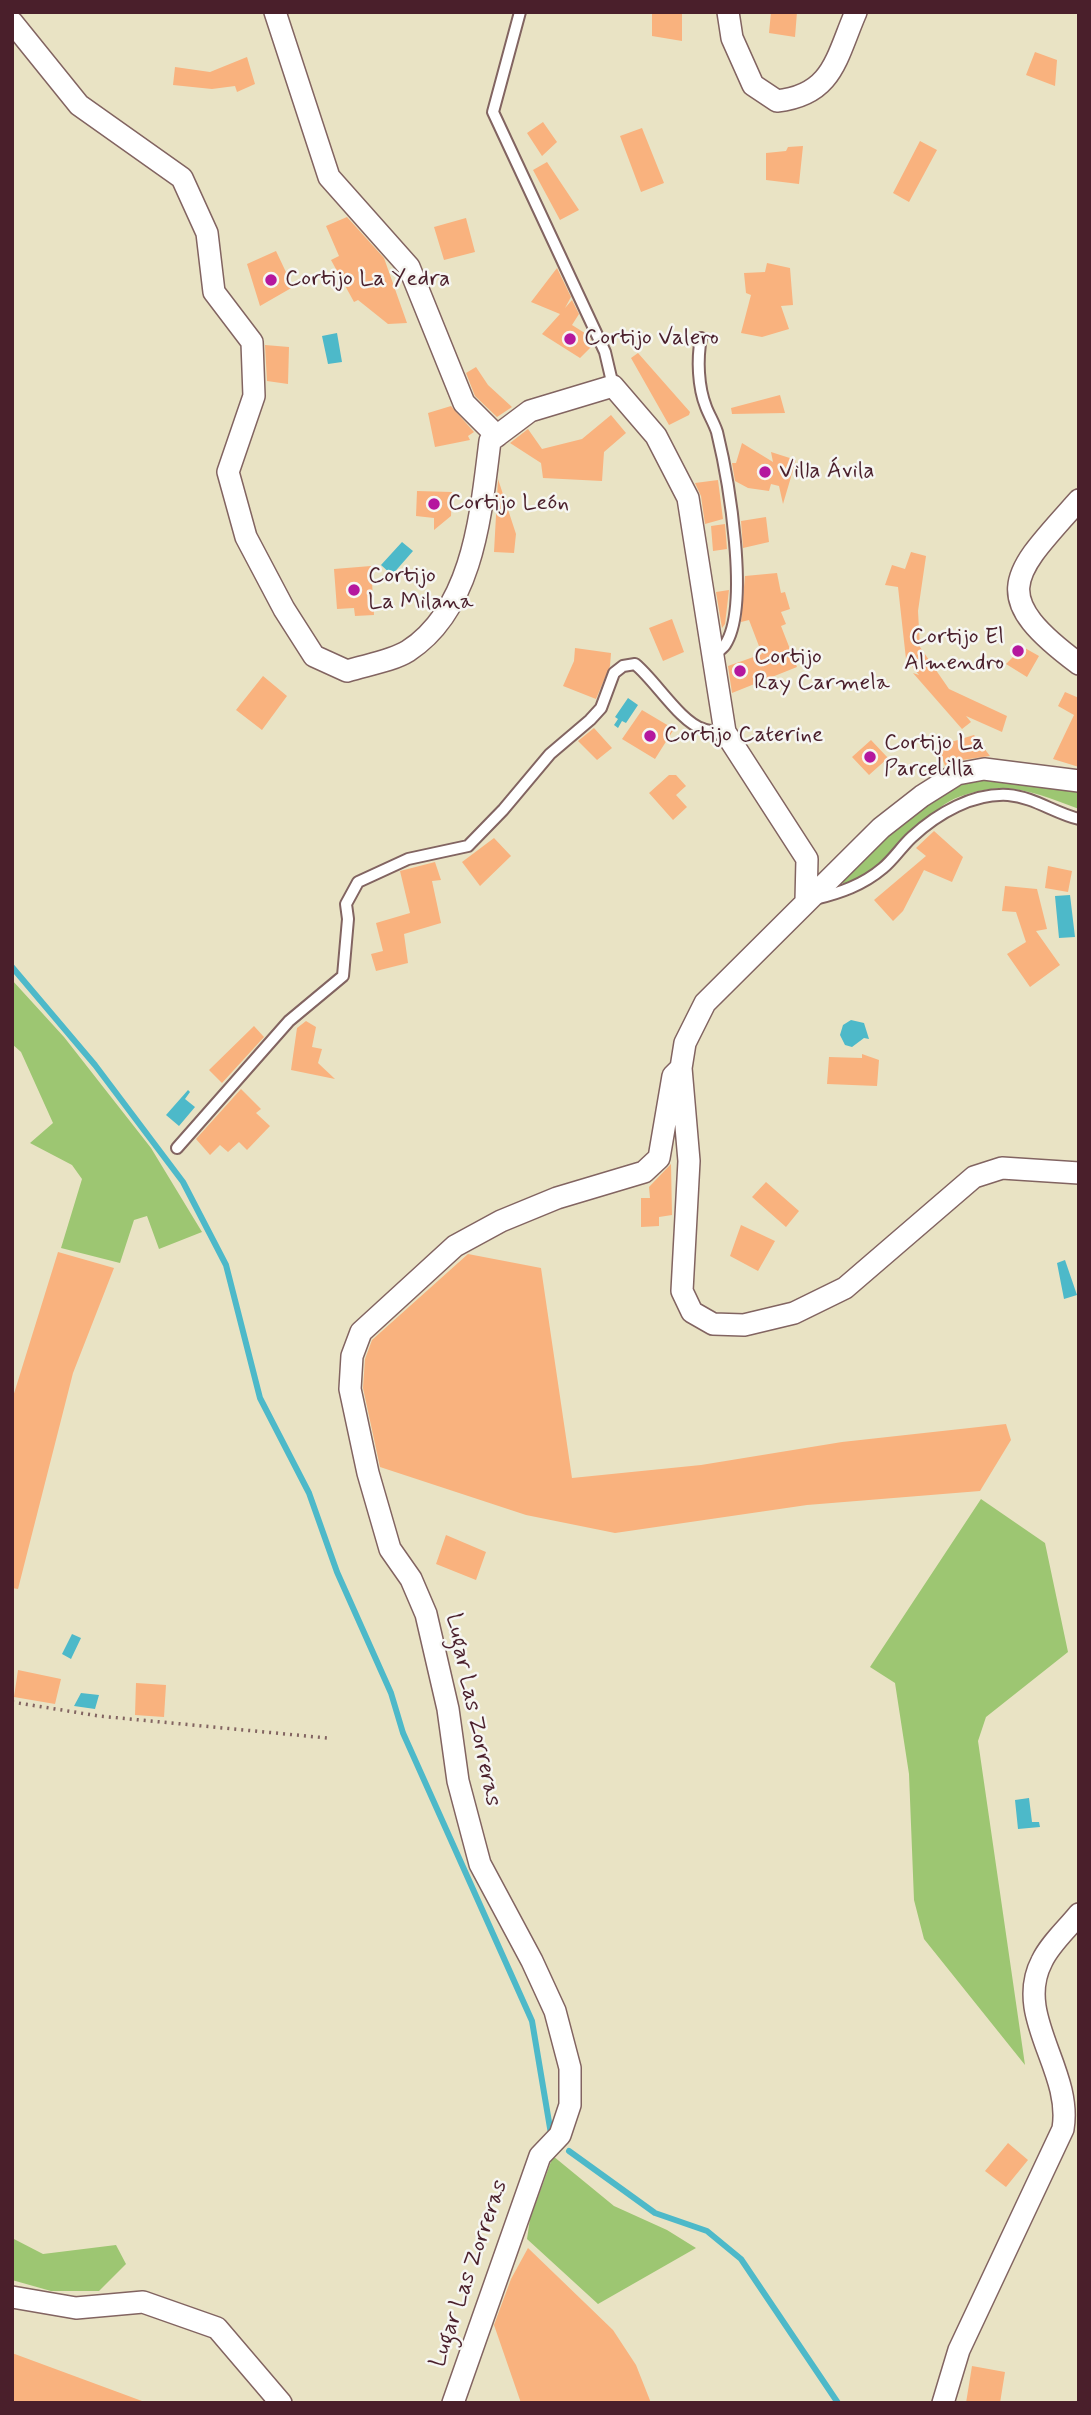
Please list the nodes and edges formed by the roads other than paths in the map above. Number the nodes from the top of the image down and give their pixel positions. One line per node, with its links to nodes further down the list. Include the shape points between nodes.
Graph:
1 (275, 12): 8 (street, via 329,177 408,267 464,403)
2 (520, 12): 7 (lane, via 493,112 605,352)
3 (728, 12): 4 (street, via 732,38 753,85 777,101 799,99 821,86)
4 (856, 12)
5 (12, 22): 8 (street, via 79,105 182,178 208,233 214,292 252,342 254,397 228,472 246,537 314,656 347,671 408,651 447,613 466,569 482,505 490,441)
6 (701, 338): 10 (lane, via 697,356 705,404 732,496 736,580 730,629 725,645)
7 (613, 386): 8 (street, via 530,411); 10 (street, via 656,436 688,498)
8 (497, 436)
9 (1079, 500): 11 (street, via 1024,563 1018,582 1020,601 1031,625)
10 (713, 656): 12 (street)
11 (1079, 664)
12 (725, 732): 15 (street, via 807,859); 17 (lane, via 701,729 647,673 635,664 623,666 614,673 601,708 550,754 468,846 408,859 358,882 346,904 343,976 289,1021)
13 (1079, 781): 15 (street, via 984,769 957,774 881,828)
14 (1079, 819): 15 (lane, via 1055,813 1034,800 990,795 940,814 883,868 855,887)
15 (806, 901): 16 (street, via 705,1003 685,1043)
16 (681, 1068): 18 (street, via 689,1161 682,1291 692,1312 713,1324 744,1325 794,1313 845,1288 974,1177 1002,1168); 22 (street, Lugar Las Zorreras, via 673,1076 659,1158 644,1172 557,1198 455,1246 361,1332 352,1356 351,1389 368,1473 390,1549 411,1578 426,1614 449,1709 458,1781 480,1864 555,2011 570,2068 570,2105 560,2135 540,2156)
17 (177, 1148)
18 (1079, 1173)
19 (1079, 1914): 23 (street, via 1042,1961 1033,1992 1037,2019 1062,2086 1063,2129 959,2350)
20 (12, 2297): 21 (street, via 76,2308 143,2302 217,2328)
21 (281, 2403)
22 (453, 2403)
23 (943, 2403)

